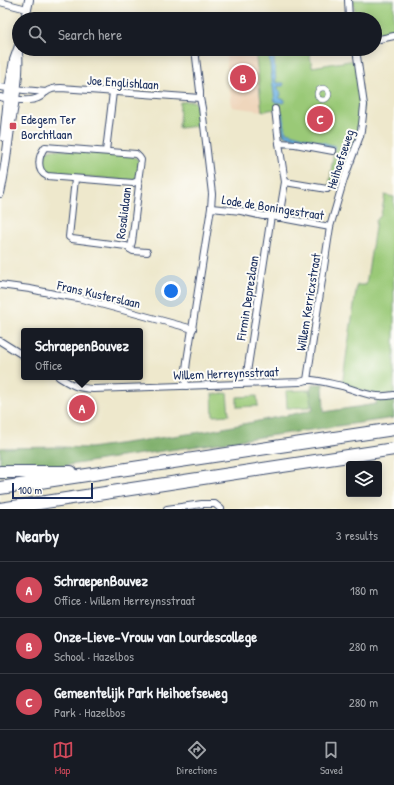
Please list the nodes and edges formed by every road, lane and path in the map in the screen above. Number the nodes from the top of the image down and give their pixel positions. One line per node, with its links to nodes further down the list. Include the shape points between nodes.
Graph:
1 (30, 0): 4 (street)
2 (348, 0): 6 (street)
3 (0, 2): 4 (street)
4 (27, 8): 5 (street)
5 (26, 12)
6 (349, 12)
7 (394, 36): 8 (street)
8 (382, 39)
9 (18, 56): 13 (street)
10 (196, 56): 17 (street)
11 (357, 56): 31 (street, Heihoefseweg, via 364,105 362,124)
12 (0, 87): 13 (street, Joe Englishlaan)
13 (13, 89): 14 (street, Joe Englishlaan); 16 (street)
14 (46, 92): 15 (street, Joe Englishlaan, via 56,88); 16 (street, Joe Englishlaan, via 32,100)
15 (113, 92): 17 (street, Joe Englishlaan); 20 (street)
16 (7, 98): 22 (street); 27 (street, via 10,128)
17 (200, 98): 28 (street, via 212,194)
18 (275, 109): 19 (street)
19 (279, 143): 21 (street); 25 (street)
20 (106, 151): 23 (street, Rosalialaan, via 45,147 39,168 43,174); 24 (street, Rosalialaan, via 136,154 141,160)
21 (333, 151)
22 (0, 166)
23 (75, 179): 24 (street, via 133,183); 32 (street, Rosalialaan, via 69,237 126,246)
24 (138, 181): 32 (street, Rosalialaan)
25 (285, 182): 26 (street); 30 (street)
26 (327, 189)
27 (0, 193)
28 (211, 208): 29 (street, Lode de Boningestraat); 35 (street)
29 (271, 216): 30 (street, Lode de Boningestraat); 40 (street, Firmin Deprezlaan)
30 (279, 218): 31 (street, Lode de Boningestraat)
31 (330, 227): 39 (street, Willem Kerricxstraat)
32 (130, 249): 33 (street, Rosalialaan)
33 (147, 252)
34 (0, 285): 35 (street, Frans Kusterslaan, via 78,298)
35 (193, 329): 41 (street)
36 (0, 341): 37 (street)
37 (21, 354)
38 (63, 380): 41 (street, Willem Herreynsstraat, via 73,386 93,389)
39 (307, 380): 40 (street, Willem Herreynsstraat); 42 (street, Willem Herreynsstraat, via 321,381 377,396)
40 (246, 383): 41 (street, Willem Herreynsstraat)
41 (186, 386)
42 (394, 395)
43 (394, 429): 46 (highway)
44 (394, 449): 48 (highway)
45 (0, 472): 46 (highway)
46 (106, 472): 47 (highway)
47 (0, 488)
48 (102, 494): 49 (highway); 50 (highway)
49 (0, 509)
50 (47, 509)
51 (167, 509): 52 (street, via 215,504)
52 (221, 509)

